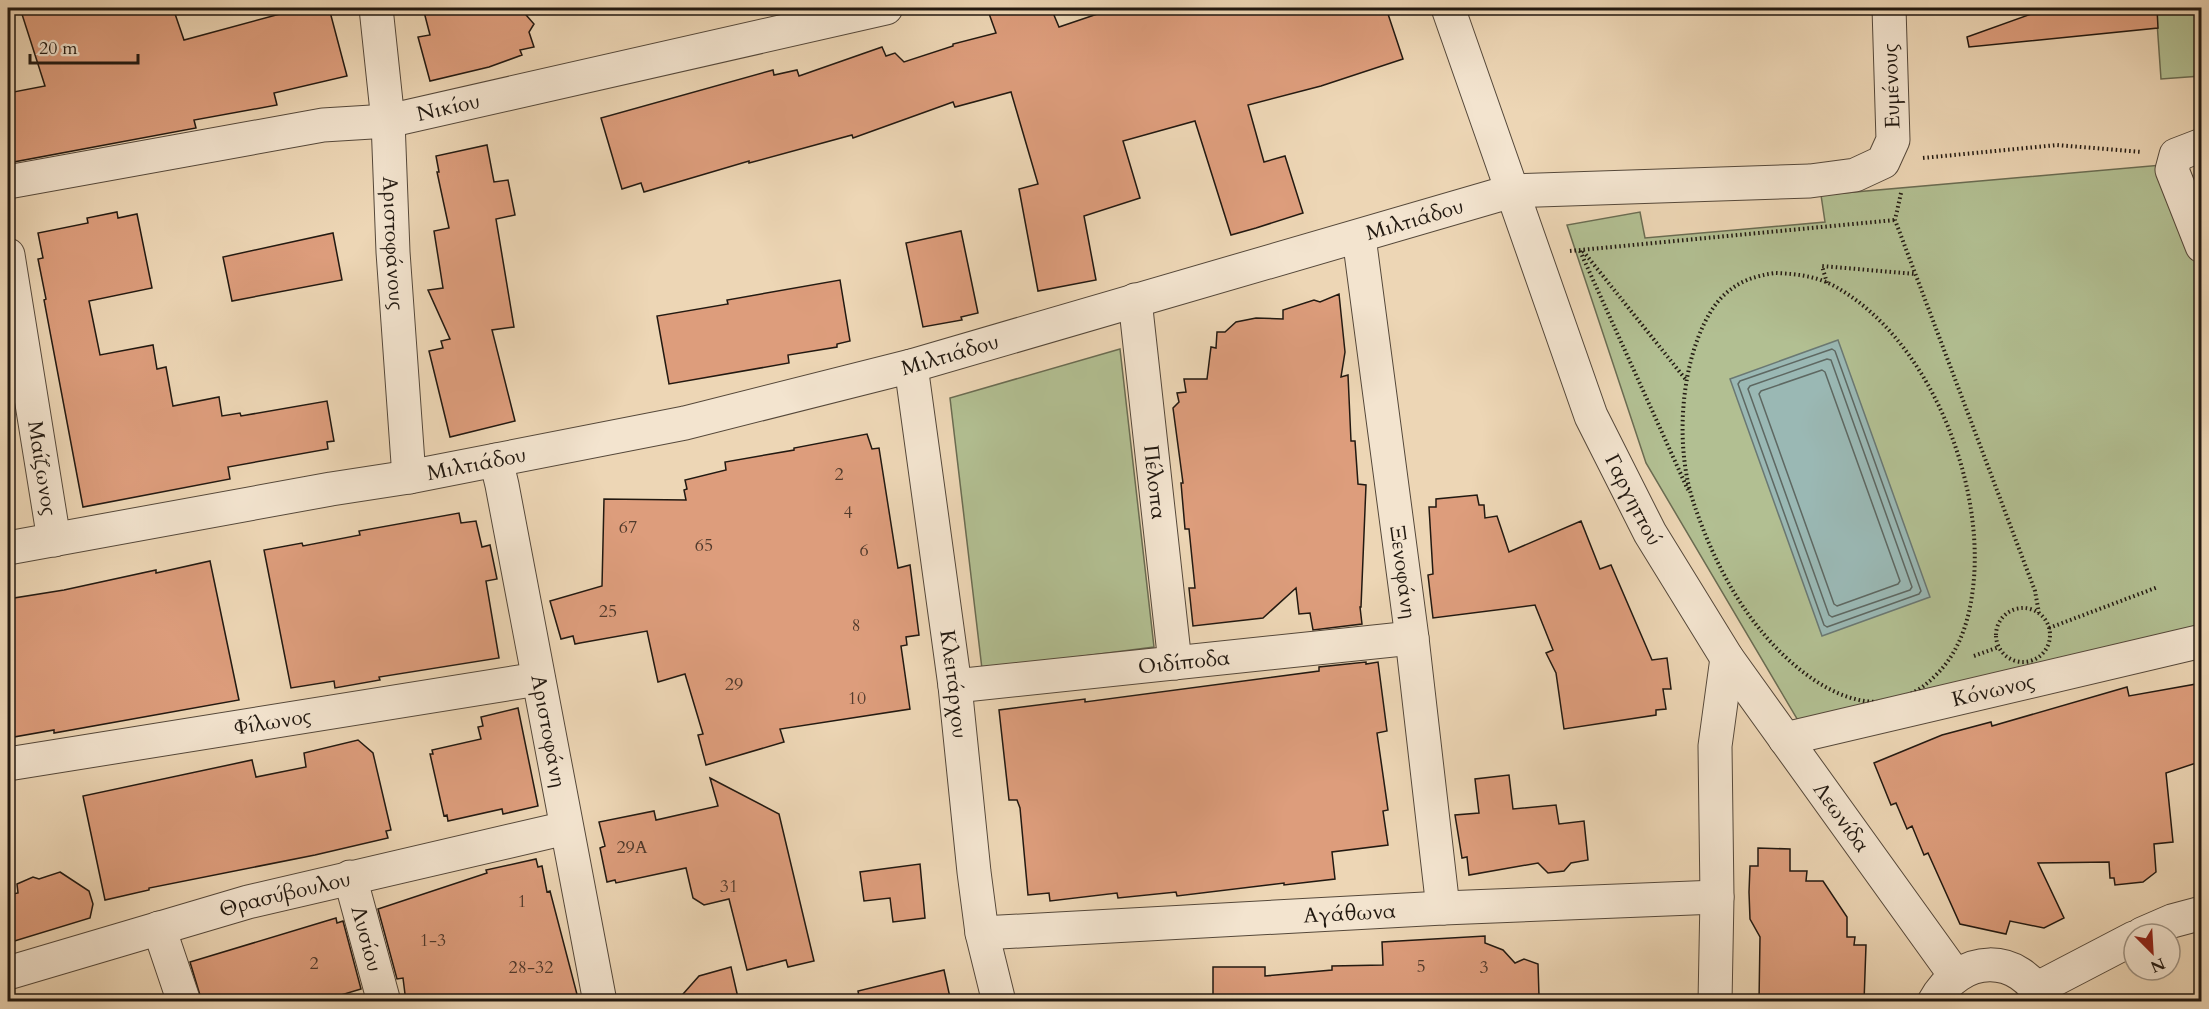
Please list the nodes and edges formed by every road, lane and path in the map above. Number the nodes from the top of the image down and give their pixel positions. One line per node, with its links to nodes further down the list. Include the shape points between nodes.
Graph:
1 (376, 8): 5 (street, Αριστοφάνους)
2 (886, 8): 5 (street, Νικίου)
3 (1448, 8): 11 (street, Γαργηττού)
4 (1889, 8): 8 (street, Ευμένους, via 1893,140)
5 (388, 121): 10 (street, Νικίου, via 323,125); 25 (street, Αριστοφάνους)
6 (2189, 150): 7 (path, via 2057,145); 15 (street, via 2172,170)
7 (1926, 158): 8 (path); 9 (path)
8 (1883, 162): 11 (street, Μιλτιάδου, via 1855,175 1810,181)
9 (1920, 166)
10 (8, 182)
11 (1512, 191): 14 (street, Μιλτιάδου); 18 (street, Γαργηττού)
12 (1901, 192): 13 (path)
13 (1895, 220): 16 (path); 19 (path)
14 (1359, 237): 21 (street, Μιλτιάδου); 32 (street, Ξενοφάνη)
15 (2202, 246)
16 (1581, 250): 18 (path); 23 (path); 26 (path)
17 (8, 255): 27 (street, Μαίζωνος)
18 (1534, 255): 36 (street, Γαργηττού, via 1591,416 1650,533)
19 (1915, 274): 20 (path, via 1822,266); 30 (path, via 2036,591)
20 (1827, 283): 23 (path, via 1803,275 1776,273 1755,276 1735,286 1717,300 1705,321 1689,362); 37 (path, via 1860,303 1909,356 1940,410 1963,469 1973,516 1975,569 1966,625)
21 (1135, 300): 22 (street, Μιλτιάδου); 39 (street, Πέλοπα)
22 (911, 366): 24 (street, Μιλτιάδου, via 685,423); 41 (street, Κλειτάρχου)
23 (1687, 381): 26 (path, via 1685,464)
24 (496, 460): 25 (street, Μιλτιάδου); 40 (street, Αριστοφάνη)
25 (409, 477): 27 (street, Μιλτιάδου)
26 (1692, 499): 37 (path, via 1710,543 1758,627 1791,662 1822,686 1866,702 1894,701 1924,687)
27 (54, 540): 28 (street, Μιλτιάδου)
28 (8, 548)
29 (2158, 587): 31 (path)
30 (2039, 613): 31 (path); 34 (path, via 2028,608 2005,615 1998,625)
31 (2049, 628): 34 (path, via 2048,646 2031,661 2013,660)
32 (1412, 638): 39 (street, Οιδίποδα); 47 (street, Ξενοφάνη)
33 (2202, 641): 42 (street, Κόνωνος)
34 (1999, 647): 35 (path)
35 (1969, 657)
36 (1727, 658): 42 (street, Λεωνίδα); 46 (street, via 1715,746)
37 (1948, 660): 38 (path)
38 (1959, 661)
39 (1175, 663): 41 (street, Οιδίποδα)
40 (538, 680): 43 (street, Φίλωνος); 44 (street, Αριστοφάνη)
41 (955, 686): 51 (street, Κλειτάρχου)
42 (1785, 739): 54 (street, Λεωνίδα)
43 (8, 764)
44 (566, 828): 45 (street, Θρασύβουλου); 58 (street, Αριστοφάνη)
45 (350, 877): 50 (street, Θρασύβουλου); 57 (street, Λυσίου)
46 (1717, 897): 47 (street, Αγάθωνα); 60 (street)
47 (1443, 908): 51 (street, Αγάθωνα)
48 (2202, 913): 49 (street)
49 (2170, 922)
50 (159, 928): 53 (street, Θρασύβουλου); 56 (street)
51 (982, 933): 59 (street, Κλειτάρχου)
52 (2122, 945): 55 (street)
53 (8, 973)
54 (1956, 975): 55 (street, via 1990,964 2008,967 2025,976); 61 (street, via 1941,988)
55 (2041, 995)
56 (184, 1002)
57 (384, 1002)
58 (600, 1002)
59 (999, 1002)
60 (1715, 1002)
61 (1934, 1002)

